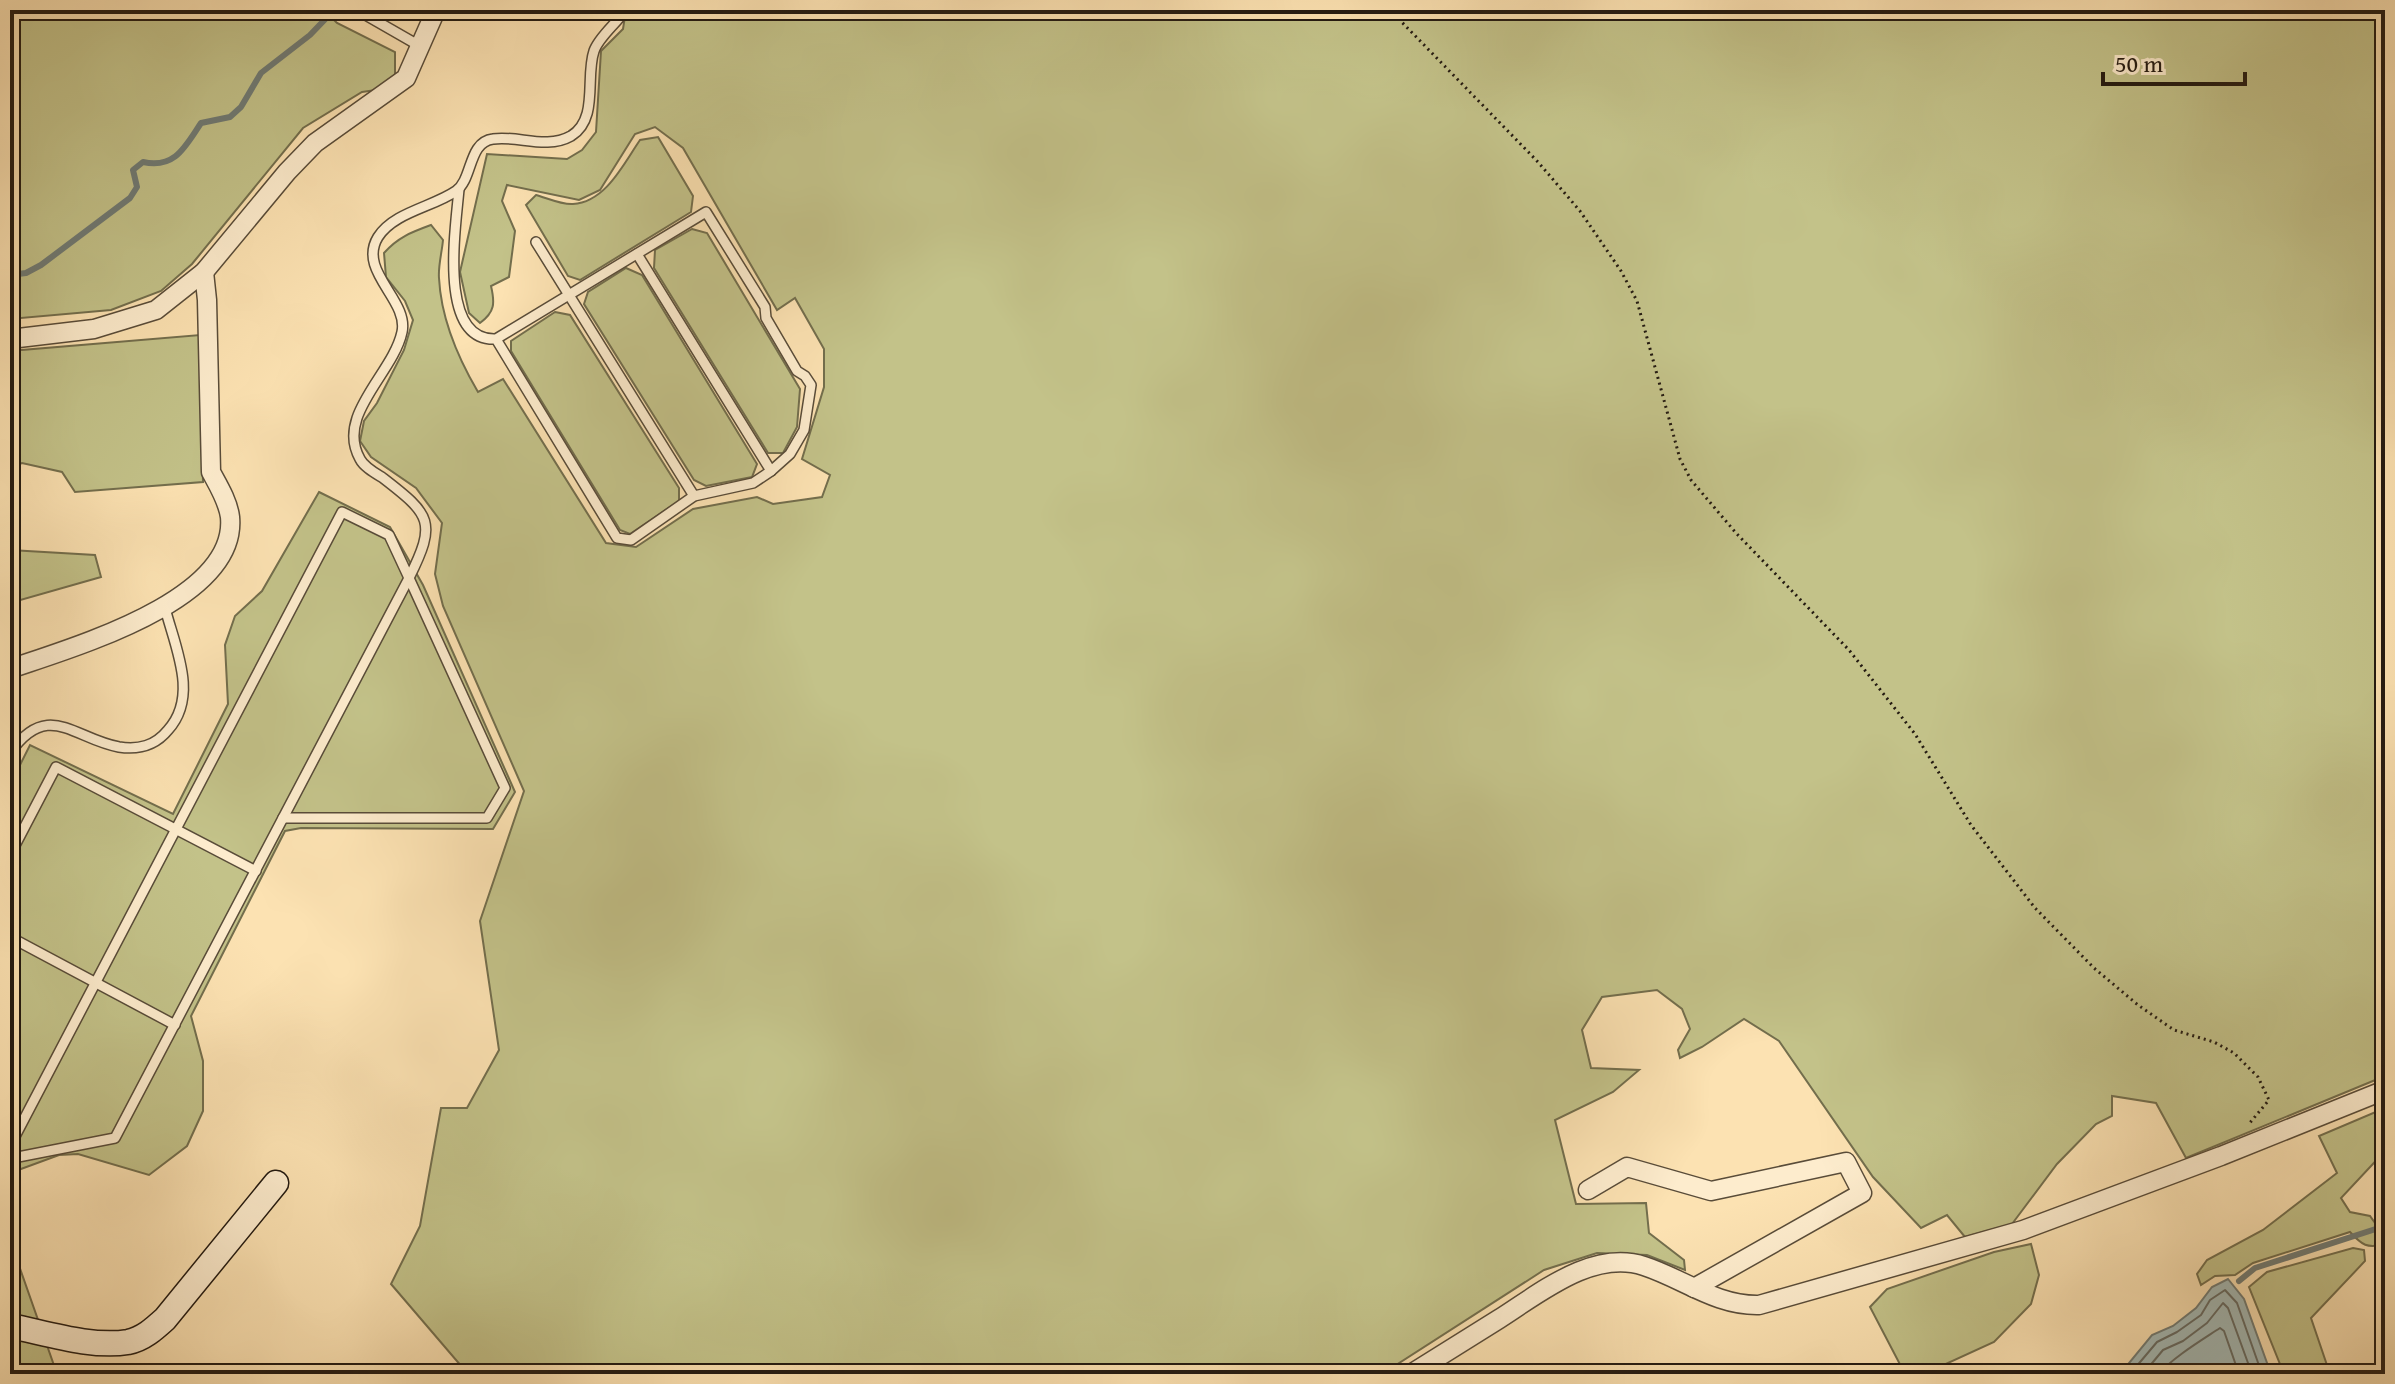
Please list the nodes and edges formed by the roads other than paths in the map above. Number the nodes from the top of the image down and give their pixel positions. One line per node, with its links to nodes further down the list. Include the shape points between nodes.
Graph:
1 (357, 10): 4 (lane)
2 (436, 10): 4 (street)
3 (619, 10): 5 (lane, via 620,17 594,50 585,122 571,136 550,142 491,139 479,146)
4 (418, 45): 8 (street, via 406,78 315,143)
5 (459, 189): 11 (lane, via 453,279 464,324 473,333); 14 (lane, via 389,226 377,239 379,278 402,312 402,333 357,416 352,442 361,462 413,501 423,516 428,534)
6 (536, 242): 9 (lane)
7 (637, 254): 9 (lane); 12 (lane); 12 (lane, via 706,212 715,226 797,371 811,385 804,430 790,454)
8 (204, 272): 10 (street, via 156,310 127,321); 15 (street, via 211,472 230,517 227,544 211,569)
9 (569, 295): 11 (lane); 13 (lane)
10 (10, 339)
11 (496, 339): 13 (lane, via 617,538 631,540)
12 (771, 471): 13 (lane, via 753,483)
13 (694, 496)
14 (409, 578): 18 (lane); 18 (lane, via 505,788 487,818); 19 (lane, via 389,535 342,512)
15 (165, 608): 16 (street, via 119,632); 17 (lane, via 184,682 183,704 160,740 141,748 116,746 67,726 47,726 31,730)
16 (10, 669)
17 (10, 753)
18 (283, 818): 21 (lane)
19 (175, 829): 20 (lane, via 56,767); 21 (lane); 23 (lane)
20 (10, 855)
21 (256, 871): 24 (lane)
22 (10, 937): 23 (lane)
23 (96, 982): 24 (lane); 26 (lane)
24 (175, 1025): 27 (lane, via 115,1138)
25 (2385, 1090): 30 (street, via 2023,1230 1759,1305 1724,1301)
26 (10, 1146)
27 (10, 1156)
28 (276, 1183): 31 (street, via 150,1333 111,1342)
29 (1588, 1190): 30 (street, via 1627,1167 1711,1191 1846,1162 1862,1193)
30 (1694, 1288): 32 (street, via 1643,1266 1604,1264 1557,1283)
31 (10, 1326)
32 (1411, 1374)

